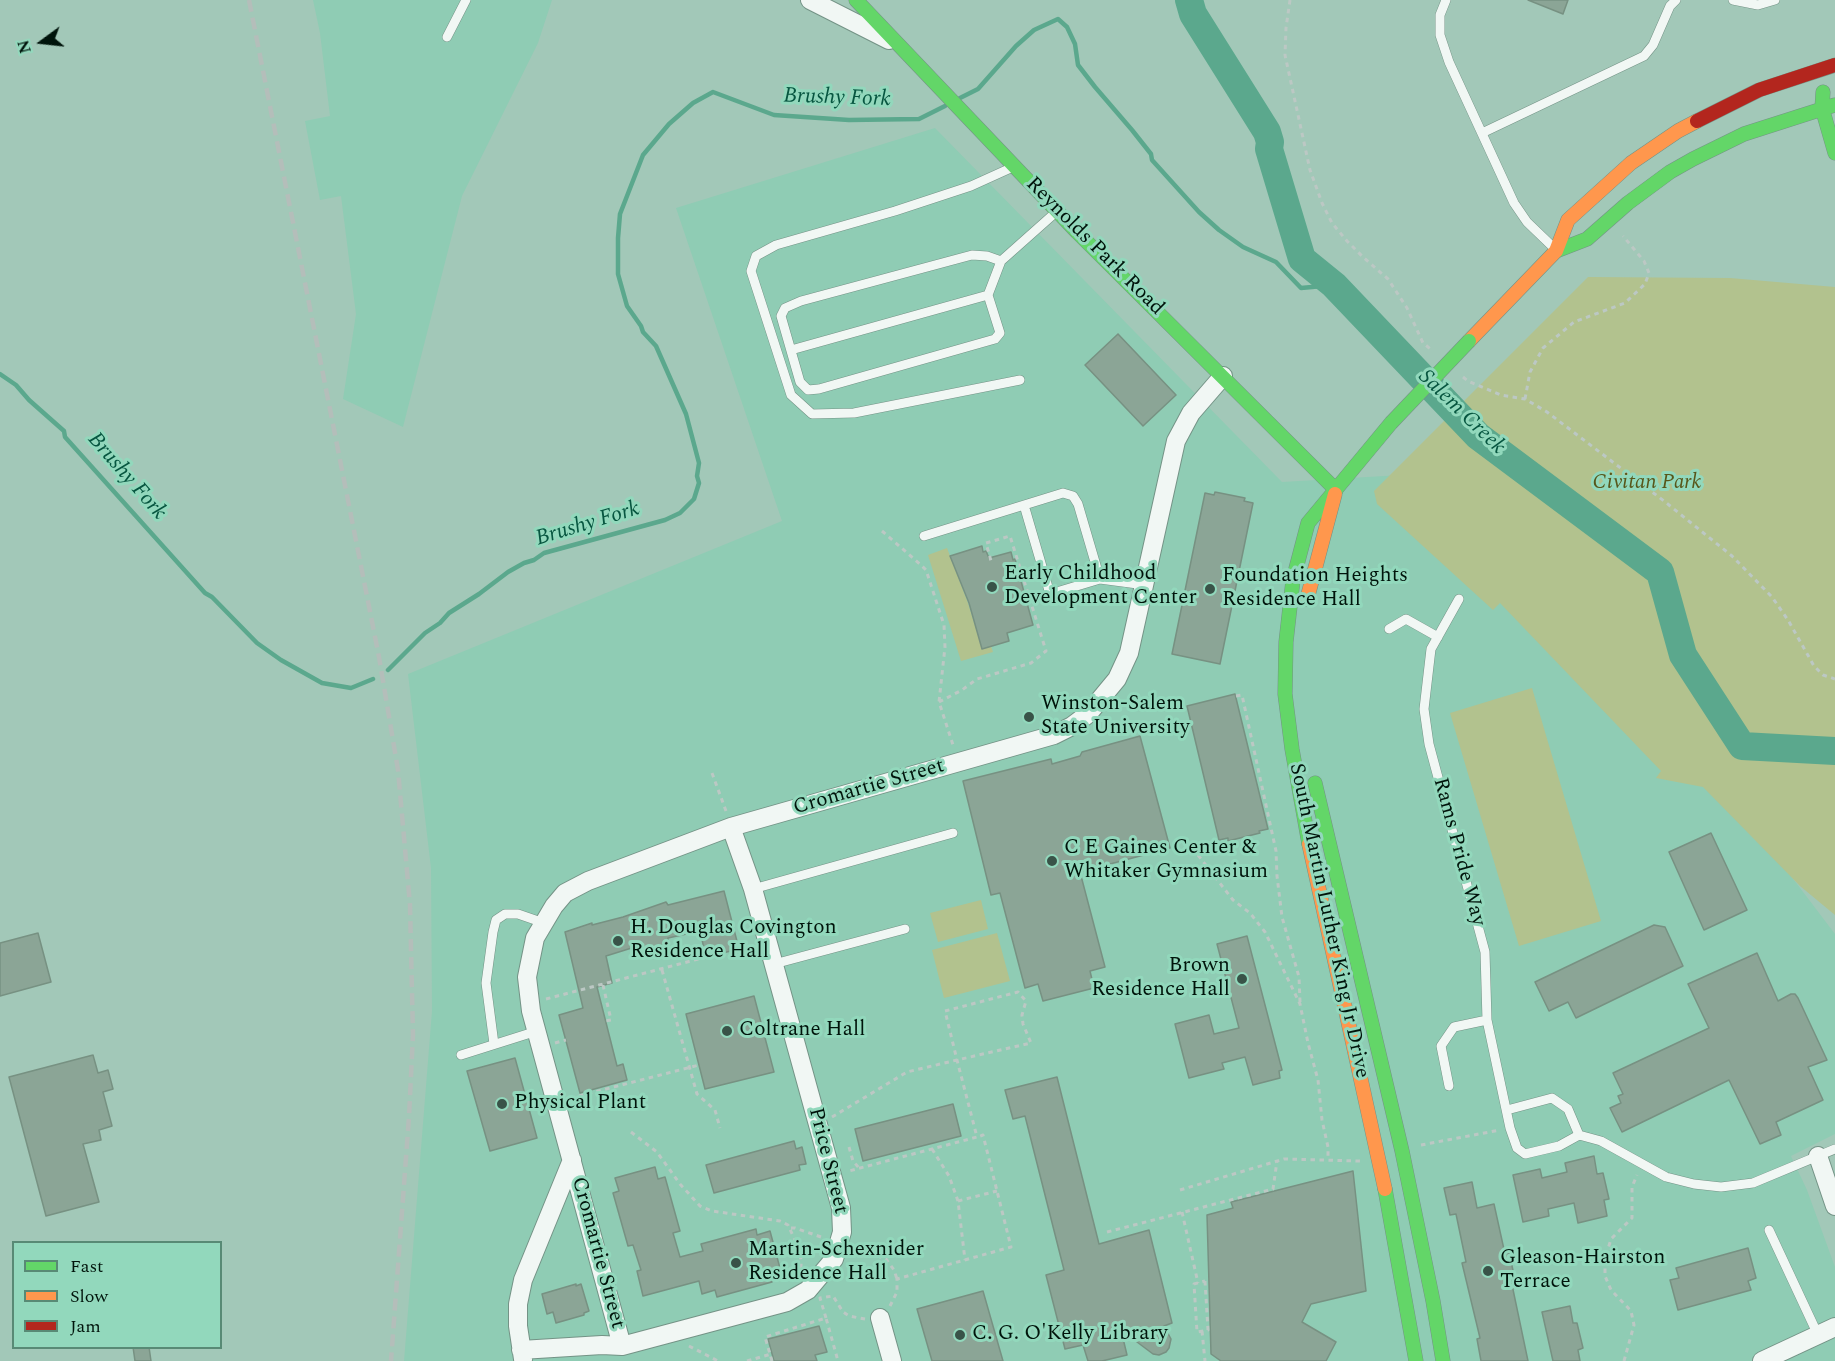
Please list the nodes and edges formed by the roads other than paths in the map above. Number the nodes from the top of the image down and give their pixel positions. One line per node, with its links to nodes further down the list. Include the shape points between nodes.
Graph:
1 (466, 0): 8 (lane)
2 (810, 0): 9 (street)
3 (856, 0): 9 (main road, Reynolds Park Road)
4 (1446, 0): 12 (lane, via 1440,15 1440,35)
5 (1676, 0): 12 (lane, via 1644,56)
6 (1733, 0): 7 (lane, via 1758,5)
7 (1774, 0)
8 (447, 37)
9 (898, 45): 14 (main road, Reynolds Park Road)
10 (1832, 70): 11 (main road); 16 (main road, South Martin Luther King Jr Drive, via 1731,102 1654,147 1610,180 1568,220)
11 (1828, 106): 13 (main road); 16 (main road, South Martin Luther King Jr Drive, via 1744,134 1693,159 1649,187 1587,240)
12 (1482, 133): 16 (lane, via 1520,214)
13 (1835, 153)
14 (1015, 166): 15 (main road, Reynolds Park Road); 21 (lane, via 950,193 776,245 756,256 751,271 791,394 812,414 854,413)
15 (1057, 211): 17 (lane); 20 (main road, Reynolds Park Road)
16 (1556, 251): 22 (main road, South Martin Luther King Jr Drive, bridge, via 1391,423)
17 (1001, 261): 18 (lane); 19 (lane, via 972,255 801,301 785,308 781,316)
18 (988, 295): 19 (lane); 19 (lane, via 999,333 995,339 819,389 808,390 800,382)
19 (791, 350)
20 (1223, 376): 22 (main road, Reynolds Park Road); 26 (street, Cromartie Street, via 1191,413 1176,441)
21 (1020, 380)
22 (1336, 490): 29 (main road, South Martin Luther King Jr Drive); 56 (main road, South Martin Luther King Jr Drive, via 1308,523 1293,580 1285,694 1309,847 1379,1156)
23 (1024, 505): 24 (lane); 25 (lane, via 1064,493 1073,496); 25 (lane, via 1050,594)
24 (924, 536)
25 (1100, 579): 26 (lane)
26 (1144, 585): 32 (street, Cromartie Street, via 1129,653 1117,679 1088,714 1072,726 1054,735)
27 (1459, 599): 30 (lane, Rams Pride Way)
28 (1389, 629): 30 (lane, via 1406,619)
29 (1301, 634)
30 (1438, 637): 38 (lane, Rams Pride Way, via 1431,649 1424,709 1429,744 1485,952)
31 (1311, 766): 57 (main road, South Martin Luther King Jr Drive, via 1402,1150)
32 (731, 827): 34 (street, Price Street); 35 (street, Cromartie Street, via 588,881 565,893)
33 (953, 833): 34 (lane)
34 (752, 883): 37 (street, Price Street)
35 (544, 924): 39 (street, Cromartie Street, via 535,938 527,976); 40 (lane, via 518,914 505,914 496,920 486,983)
36 (905, 929): 37 (lane)
37 (774, 964): 53 (street, Price Street, via 822,1117 841,1208 843,1222 834,1259 808,1290 787,1302)
38 (1487, 1020): 42 (lane, via 1454,1027 1441,1046); 43 (lane, Rams Pride Way)
39 (537, 1031): 40 (lane); 47 (street, Cromartie Street)
40 (494, 1044): 41 (lane)
41 (461, 1054)
42 (1449, 1086)
43 (1507, 1110): 44 (lane, via 1552,1098 1568,1109); 44 (lane, Rams Pride Way, via 1517,1148 1525,1154 1559,1146)
44 (1579, 1135): 46 (lane, via 1601,1141 1666,1177 1694,1184 1753,1184)
45 (1835, 1149): 46 (lane)
46 (1818, 1156): 48 (street)
47 (572, 1160): 53 (street, Cromartie Street); 54 (street, Cromartie Street, via 523,1280 518,1304)
48 (1835, 1206)
49 (1769, 1230): 52 (lane)
50 (880, 1318): 55 (street)
51 (1835, 1327): 52 (street)
52 (1818, 1335): 58 (street, via 1794,1350)
53 (622, 1346): 54 (street, Price Street)
54 (522, 1355)
55 (892, 1361)
56 (1416, 1361)
57 (1443, 1361)
58 (1762, 1361)

